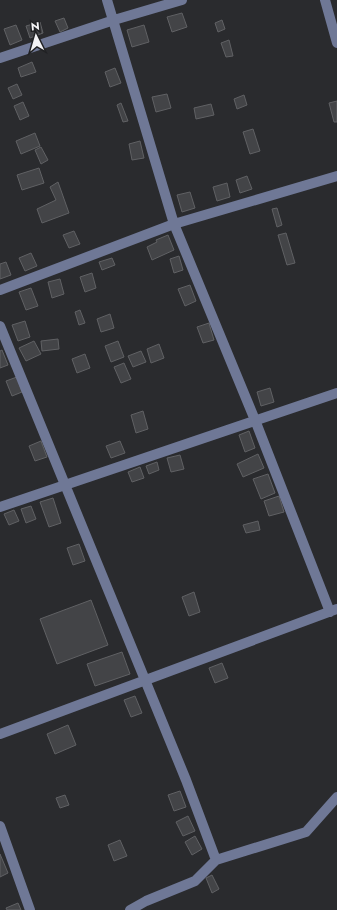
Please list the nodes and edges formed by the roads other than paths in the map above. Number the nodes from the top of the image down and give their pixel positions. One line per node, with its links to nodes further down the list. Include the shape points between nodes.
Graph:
1 (107, 0): 4 (street)
2 (182, 0): 4 (street)
3 (325, 0): 5 (street)
4 (114, 20): 6 (street); 8 (street)
5 (337, 43)
6 (0, 58)
7 (337, 176): 8 (street)
8 (174, 224): 9 (street); 12 (street)
9 (0, 290)
10 (0, 326): 13 (street)
11 (337, 393): 12 (street)
12 (255, 420): 13 (street); 15 (street)
13 (65, 484): 14 (street); 16 (street)
14 (0, 507)
15 (333, 611): 16 (street)
16 (145, 681): 17 (street); 20 (street)
17 (0, 734)
18 (337, 797): 20 (street, via 306,832)
19 (0, 826): 21 (street)
20 (216, 860): 22 (street, via 195,881 146,900)
21 (30, 910)
22 (130, 910)

